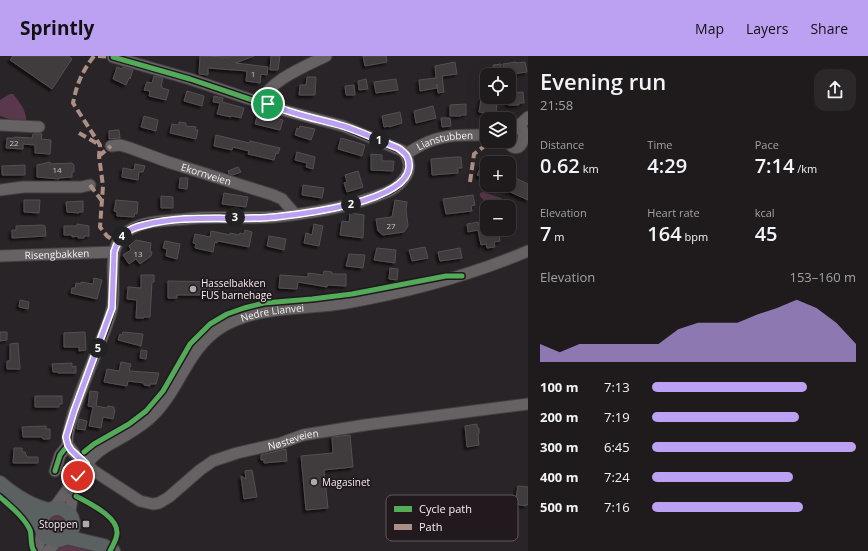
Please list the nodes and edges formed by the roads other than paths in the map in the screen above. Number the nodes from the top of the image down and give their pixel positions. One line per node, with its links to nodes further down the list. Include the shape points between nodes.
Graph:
1 (326, 56): 3 (street, via 280,81 268,90)
2 (113, 58): 3 (street)
3 (260, 102): 15 (street, via 351,129 398,148)
4 (528, 117): 7 (street)
5 (0, 125): 6 (street)
6 (39, 127)
7 (516, 130)
8 (516, 133): 10 (street, via 522,129)
9 (480, 135): 15 (street, Lianstubben, via 444,137 427,142)
10 (528, 136): 11 (street, via 524,146)
11 (516, 141)
12 (516, 142): 14 (street)
13 (111, 146): 18 (street, Ekornveien, via 130,148 273,195 282,200)
14 (528, 153)
15 (406, 154): 18 (street, via 408,173 401,183 391,190 354,203)
16 (90, 185): 17 (street)
17 (0, 190)
18 (295, 214): 20 (street, via 195,218 146,224 125,233 119,239)
19 (528, 251): 24 (street, Nedre Lianvei, via 462,276 412,290 344,304 257,313 238,319 222,327 201,344 171,393 152,416 94,455)
20 (114, 252): 21 (street, Risengbakken); 23 (street, via 112,308 74,411 66,437)
21 (0, 256)
22 (528, 404): 24 (street, Nøsteveien, via 303,435 213,461 156,504 137,499)
23 (68, 445): 24 (street); 25 (street, via 60,455)
24 (86, 464): 26 (street, Nedre Lianvei)
25 (55, 471)
26 (78, 476): 29 (street, Nedre Lianvei); 30 (street, Nedre Lianvei, via 72,499)
27 (0, 483): 28 (main road)
28 (12, 494): 29 (main road, via 38,507); 31 (main road, via 16,502)
29 (51, 509): 30 (main road, via 63,509); 31 (main road, via 43,517)
30 (71, 518): 32 (main road, via 72,530); 33 (main road)
31 (42, 529): 32 (main road, via 50,538); 34 (street)
32 (62, 538): 33 (main road); 35 (street)
33 (109, 548)
34 (37, 551)
35 (48, 551)

